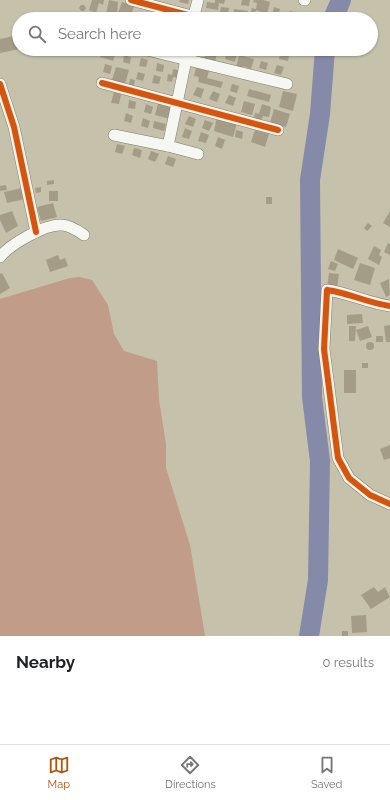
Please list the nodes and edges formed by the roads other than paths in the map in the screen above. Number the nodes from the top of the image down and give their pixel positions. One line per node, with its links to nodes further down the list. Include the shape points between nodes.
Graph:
1 (131, 0): 3 (street)
2 (198, 0): 4 (street)
3 (175, 12)
4 (197, 12)
5 (185, 56): 8 (street); 9 (street)
6 (102, 82): 9 (street)
7 (0, 84): 14 (street, via 14,127)
8 (287, 84)
9 (177, 103): 10 (street); 12 (street)
10 (278, 130)
11 (114, 136): 12 (street)
12 (168, 146): 13 (street)
13 (198, 154)
14 (36, 232): 15 (street, via 60,224 70,226); 16 (street, via 5,251)
15 (84, 235)
16 (0, 257)
17 (390, 306): 18 (street, via 327,290 324,349 338,458 349,478 370,495)
18 (390, 504)

